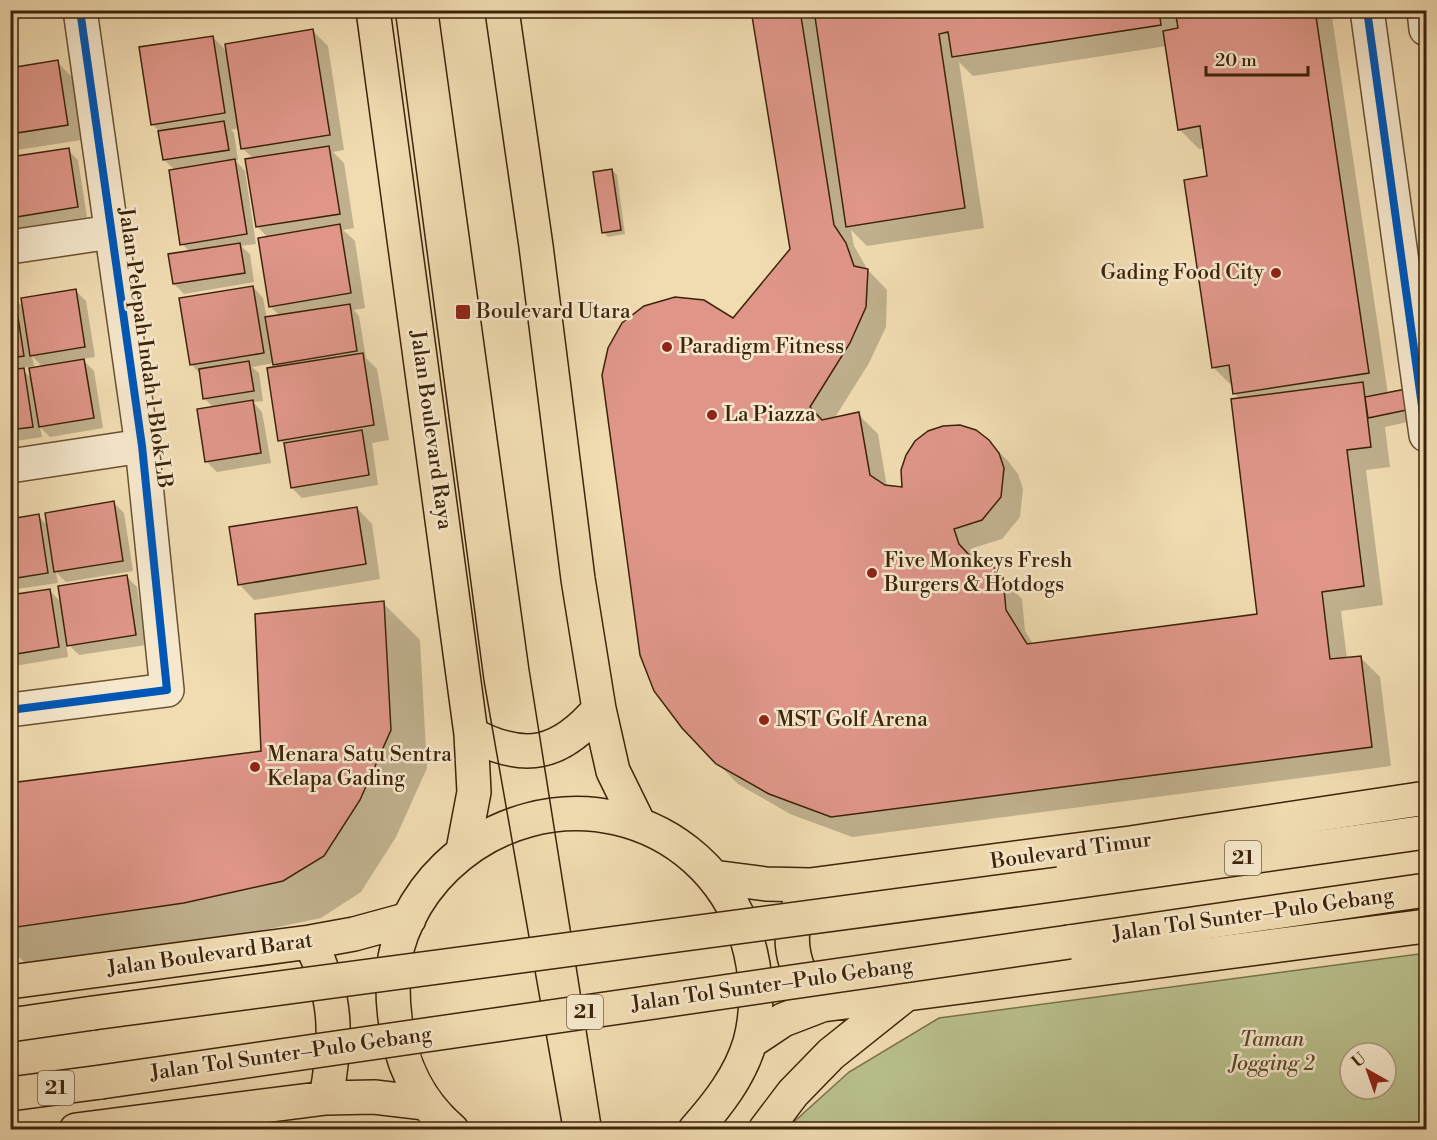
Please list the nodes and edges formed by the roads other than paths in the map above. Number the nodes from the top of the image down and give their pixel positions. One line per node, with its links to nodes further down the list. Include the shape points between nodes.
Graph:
1 (80, 10): 7 (street, Jalan Pelepah Indah 1 Blok LB)
2 (373, 10): 14 (main road, Jalan Boulevard Raya)
3 (502, 10): 12 (main road)
4 (1367, 10): 9 (street)
5 (1424, 10): 6 (street)
6 (1426, 29)
7 (111, 232): 8 (street); 10 (street, Jalan Pelepah Indah 1 Blok LB)
8 (10, 247)
9 (1426, 435)
10 (142, 446): 11 (street); 13 (street, Jalan Pelepah Indah 1 Blok LB, via 166,690)
11 (10, 466)
12 (599, 709): 14 (main road, via 581,731 555,746 526,752 497,747); 16 (main road, via 613,771)
13 (10, 710)
14 (471, 734): 18 (main road, Jalan Boulevard Raya, via 474,792)
15 (1426, 798): 20 (main road, Boulevard Timur, via 1130,843)
16 (639, 824): 18 (main road, via 603,815 529,818 495,831); 19 (main road, via 671,840)
17 (1426, 832): 28 (main road, 21, bridge)
18 (463, 850): 22 (main road, via 438,875)
19 (713, 877): 20 (main road, Boulevard Timur); 29 (main road, via 740,920 752,954 756,990)
20 (810, 885): 27 (main road, via 793,920 792,950 802,981)
21 (1426, 890): 30 (main road, Jalan Tol Sunter–Pulo Gebang / 21, bridge)
22 (409, 919): 24 (main road, Jalan Boulevard Barat); 32 (main road, via 393,974 393,1015 411,1080)
23 (1426, 926): 26 (main road)
24 (310, 942): 25 (main road, Jalan Boulevard Barat); 31 (main road, via 330,989 334,1042)
25 (10, 982)
26 (905, 995): 27 (main road); 36 (main road, via 831,1054 793,1093)
27 (822, 1005): 29 (main road, via 783,1020)
28 (10, 1025)
29 (750, 1042): 35 (main road, via 721,1100)
30 (10, 1094)
31 (326, 1098): 32 (main road, via 374,1097); 33 (main road)
32 (425, 1103): 34 (main road)
33 (76, 1130)
34 (452, 1130)
35 (695, 1130)
36 (765, 1130)

